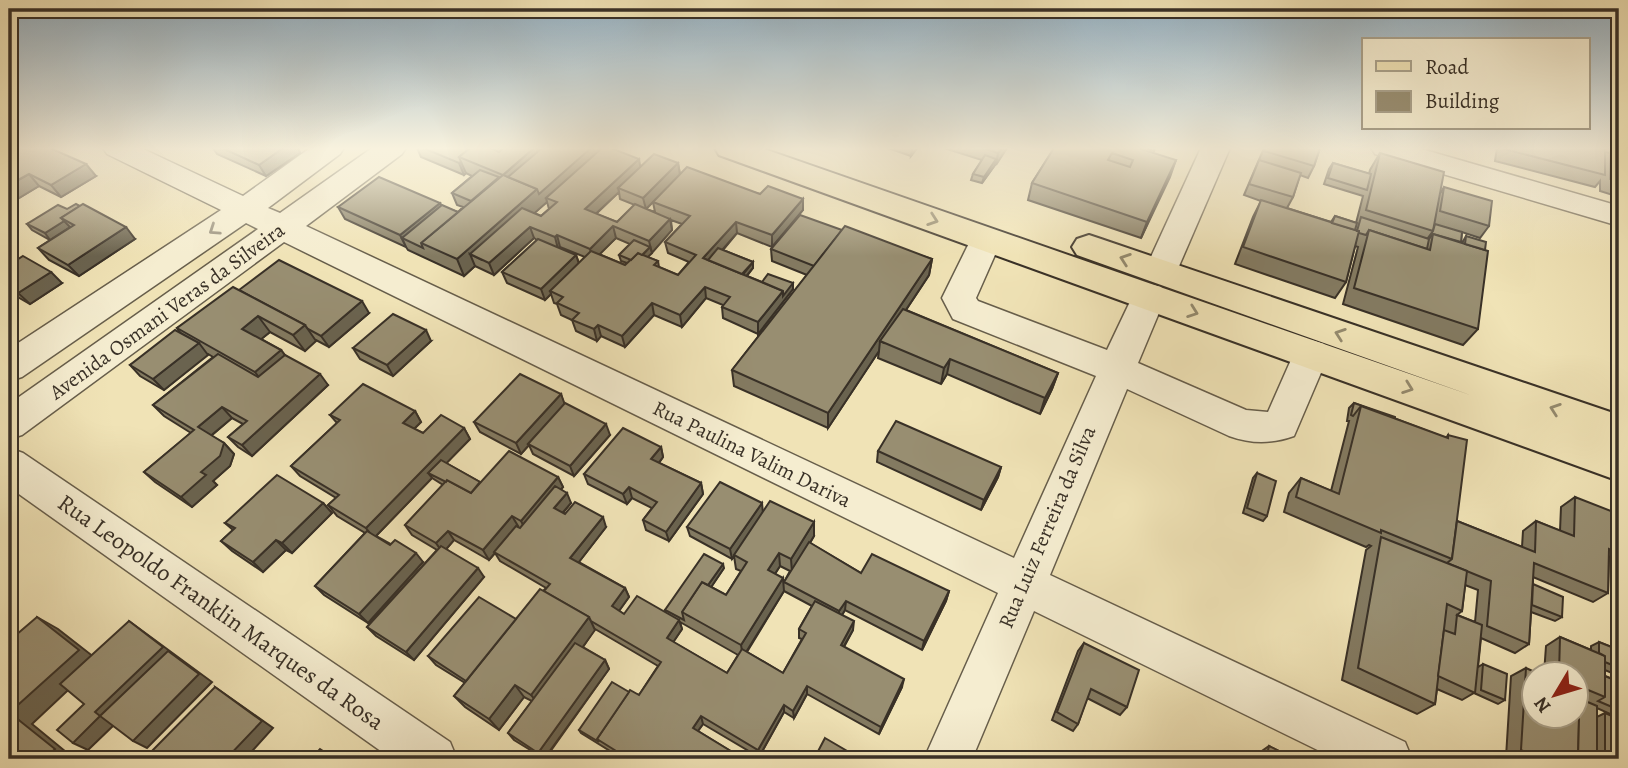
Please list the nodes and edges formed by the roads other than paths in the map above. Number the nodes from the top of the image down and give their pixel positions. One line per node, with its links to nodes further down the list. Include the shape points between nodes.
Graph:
1 (192, 184): 8 (street, Rua Paulina Valim Dariva)
2 (280, 184): 8 (street, Avenida Osmani Veras da Silveira)
3 (344, 184): 10 (street, Avenida Osmani Veras da Silveira)
4 (831, 184): 11 (main road, one-way to 11)
5 (898, 184): 12 (main road, one-way to 5)
6 (1200, 184): 12 (street, Rua Luiz Ferreira da Silva)
7 (1508, 184): 9 (street)
8 (245, 209): 10 (street, Rua Paulina Valim Dariva); 14 (street, Avenida Osmani Veras da Silveira, one-way to 14)
9 (1619, 216)
10 (283, 228): 16 (street, Avenida Osmani Veras da Silveira); 20 (street, Rua Paulina Valim Dariva)
11 (986, 239): 12 (main road); 15 (street, via 959,298 965,310)
12 (1155, 284): 13 (main road, one-way to 13); 15 (street, Rua Luiz Ferreira da Silva); 17 (main road, one-way to 12)
13 (1311, 354): 15 (street, via 1281,425 1272,428 1242,425); 18 (main road, one-way to 18)
14 (9, 367)
15 (1115, 368): 20 (street, Rua Luiz Ferreira da Silva)
16 (9, 424)
17 (1619, 431)
18 (1619, 464)
19 (9, 465): 21 (street, Rua Leopoldo Franklin Marques da Rosa)
20 (1022, 583): 22 (street, Rua Luiz Ferreira da Silva); 23 (street, Rua Paulina Valim Dariva)
21 (433, 759)
22 (948, 759)
23 (1388, 759)

